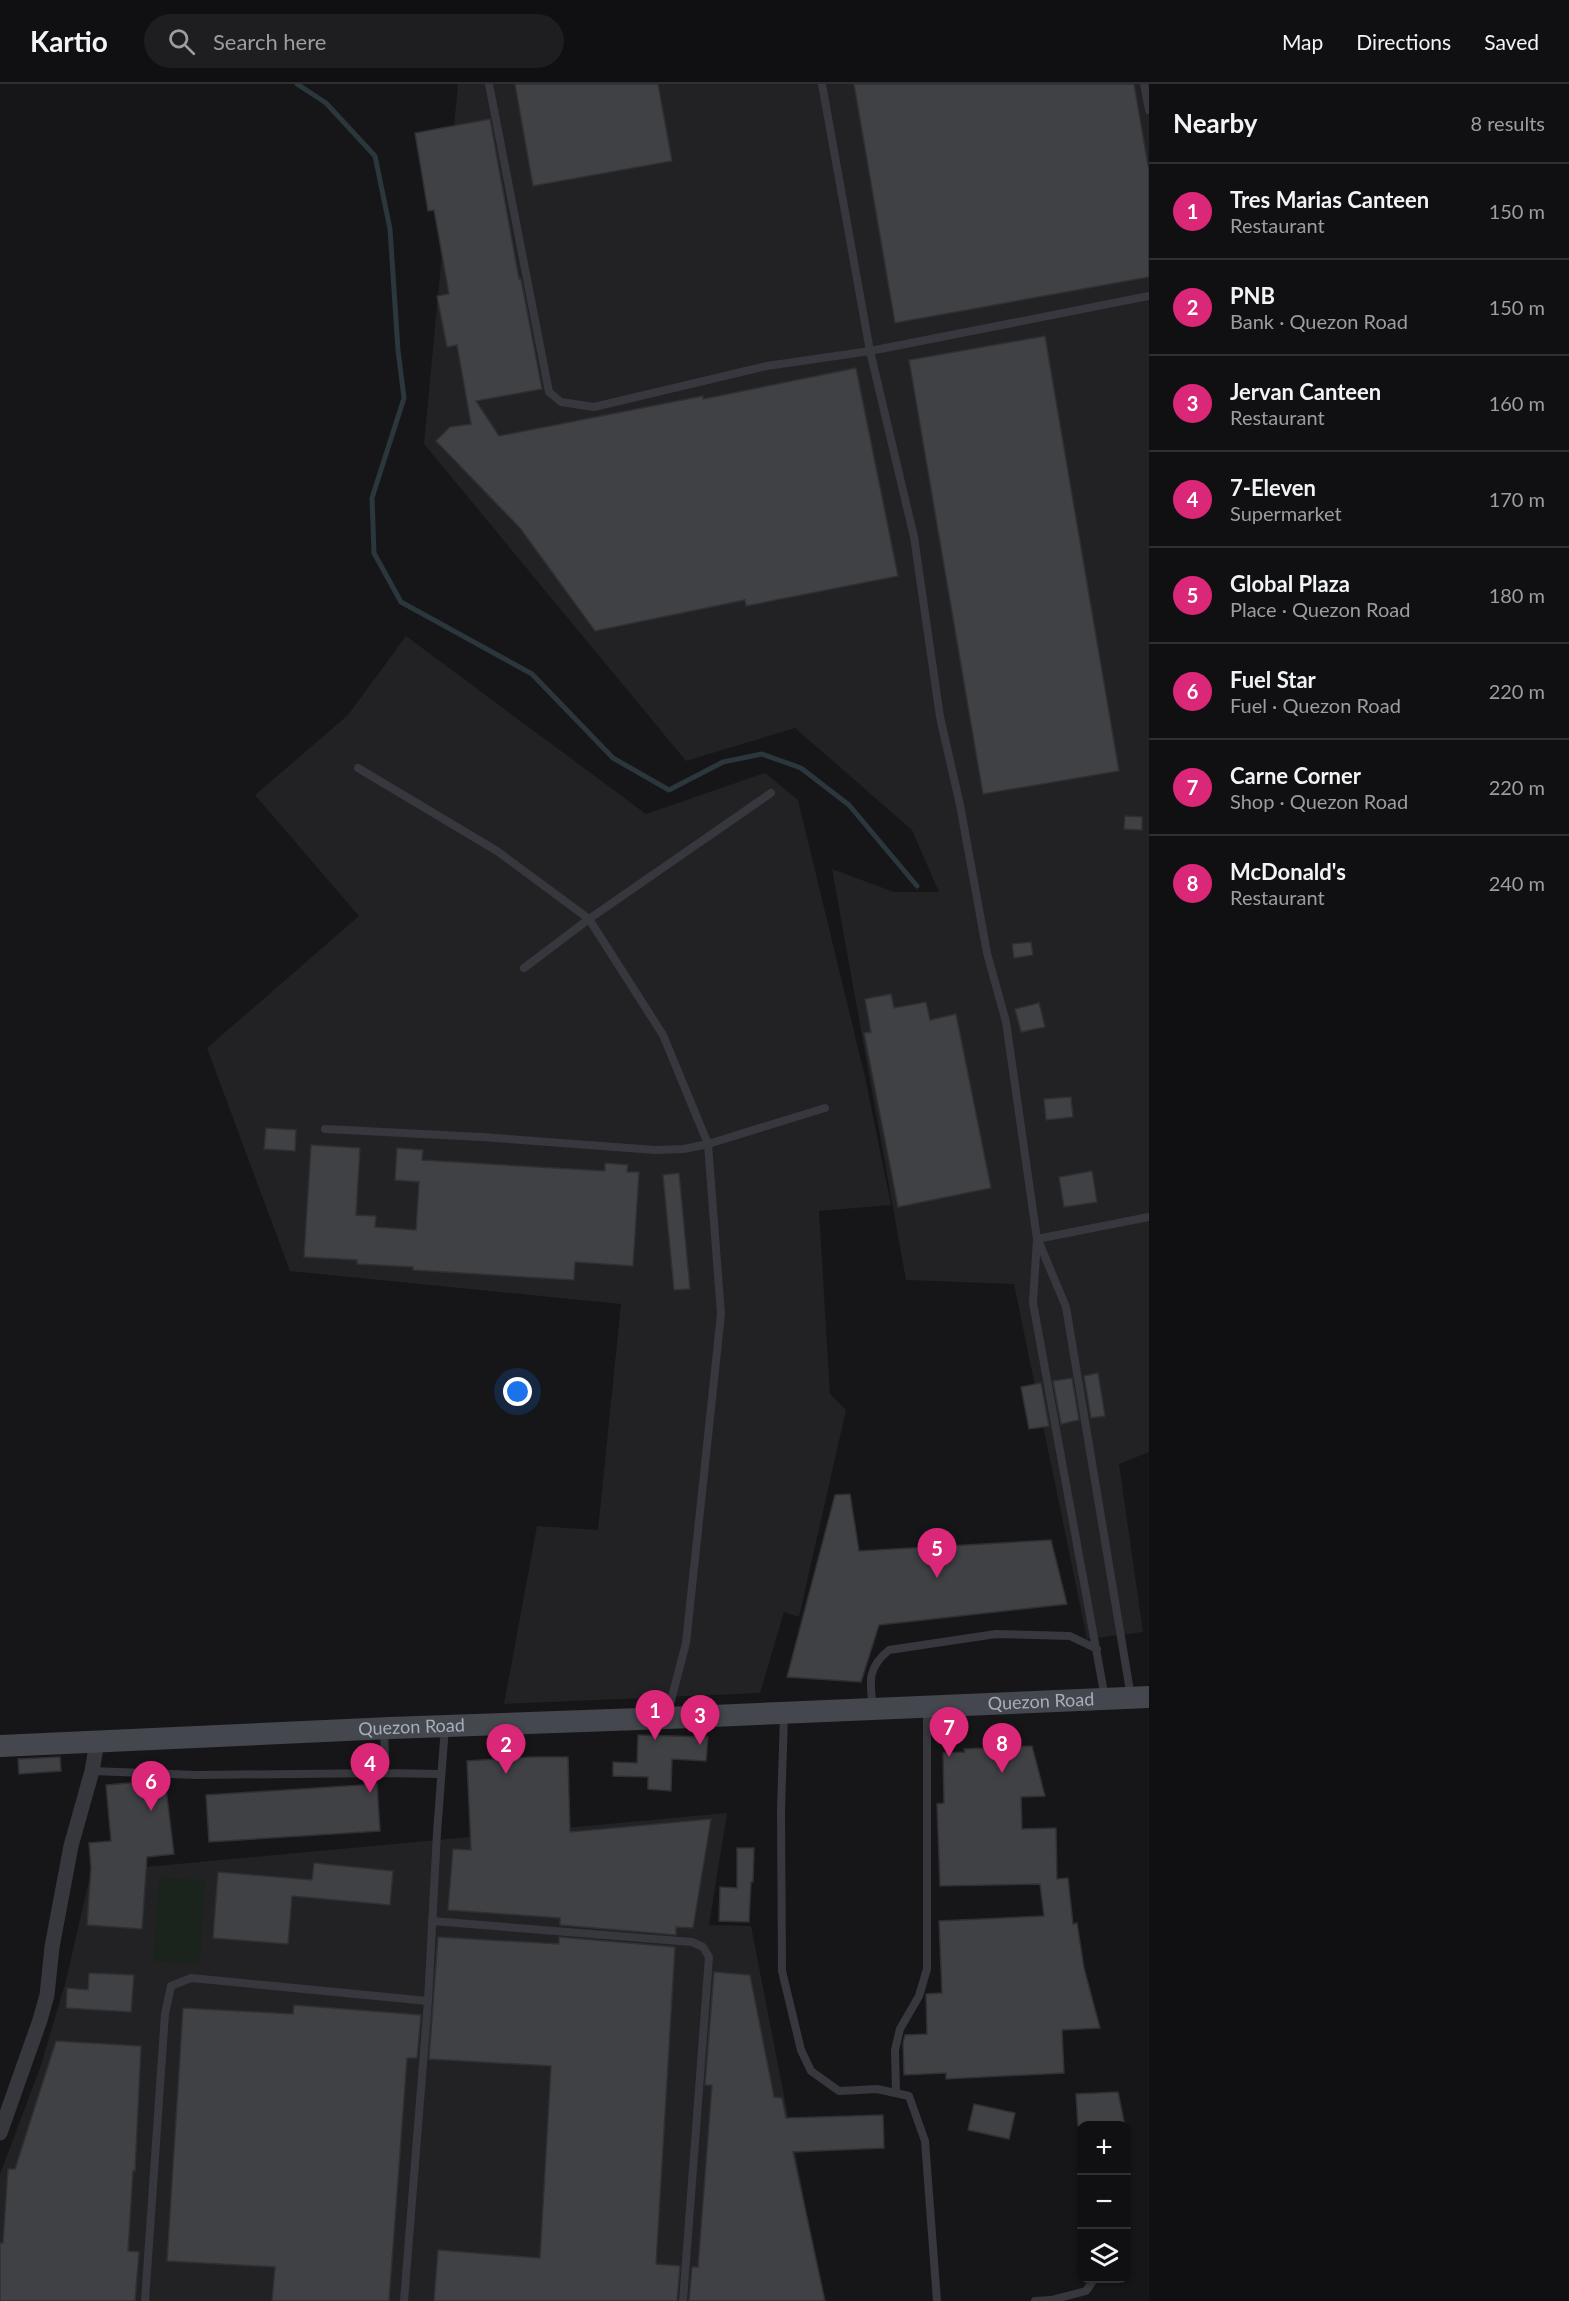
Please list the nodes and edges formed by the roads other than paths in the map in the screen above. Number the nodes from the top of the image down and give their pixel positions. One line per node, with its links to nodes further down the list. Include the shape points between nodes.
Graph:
1 (489, 84): 6 (lane, via 549,392 561,402 594,407 767,366)
2 (822, 84): 6 (lane)
3 (1144, 84): 4 (lane)
4 (1149, 110)
5 (1149, 296): 6 (lane)
6 (870, 351): 15 (lane, via 914,537 940,717 987,953 1005,1022)
7 (358, 768): 9 (lane, via 497,850)
8 (771, 793): 9 (lane)
9 (589, 919): 10 (lane); 13 (lane, via 663,1035)
10 (524, 968)
11 (825, 1108): 13 (lane)
12 (325, 1129): 13 (lane, via 655,1150)
13 (708, 1144): 22 (lane, via 721,1314 686,1643)
14 (1149, 1217): 15 (lane)
15 (1037, 1239): 16 (lane, via 1033,1303); 17 (lane, via 1066,1307)
16 (1097, 1649): 18 (lane); 20 (lane, via 1070,1636 996,1634 889,1650 878,1659 869,1681)
17 (1140, 1697): 18 (main road, Quezon Road)
18 (1106, 1698): 19 (main road, Quezon Road)
19 (927, 1706): 20 (main road, Quezon Road); 32 (lane, via 927,1969 919,1995 900,2029 895,2050)
20 (874, 1707): 21 (main road, Quezon Road)
21 (784, 1713): 22 (main road, Quezon Road); 32 (lane, via 780,1810 782,1971 801,2050 812,2071 839,2091 877,2089)
22 (667, 1718): 23 (main road, Quezon Road)
23 (445, 1726): 24 (main road, Quezon Road); 29 (lane)
24 (384, 1728): 25 (main road, Quezon Road); 28 (lane)
25 (96, 1742): 26 (main road, Quezon Road); 27 (street)
26 (0, 1746)
27 (92, 1771): 28 (lane, via 197,1775); 33 (street, via 71,1846 44,2003)
28 (383, 1773): 29 (lane)
29 (441, 1774): 30 (lane)
30 (432, 1921): 31 (lane); 37 (lane, via 692,1942 703,1947 709,1957)
31 (428, 2001): 35 (lane, via 191,1978 171,1986 165,2014); 36 (lane)
32 (896, 2093): 38 (lane, via 909,2096 925,2141)
33 (0, 2133)
34 (1092, 2283): 39 (lane, via 1086,2291)
35 (145, 2301)
36 (404, 2301)
37 (683, 2301)
38 (936, 2301)
39 (1035, 2301)

